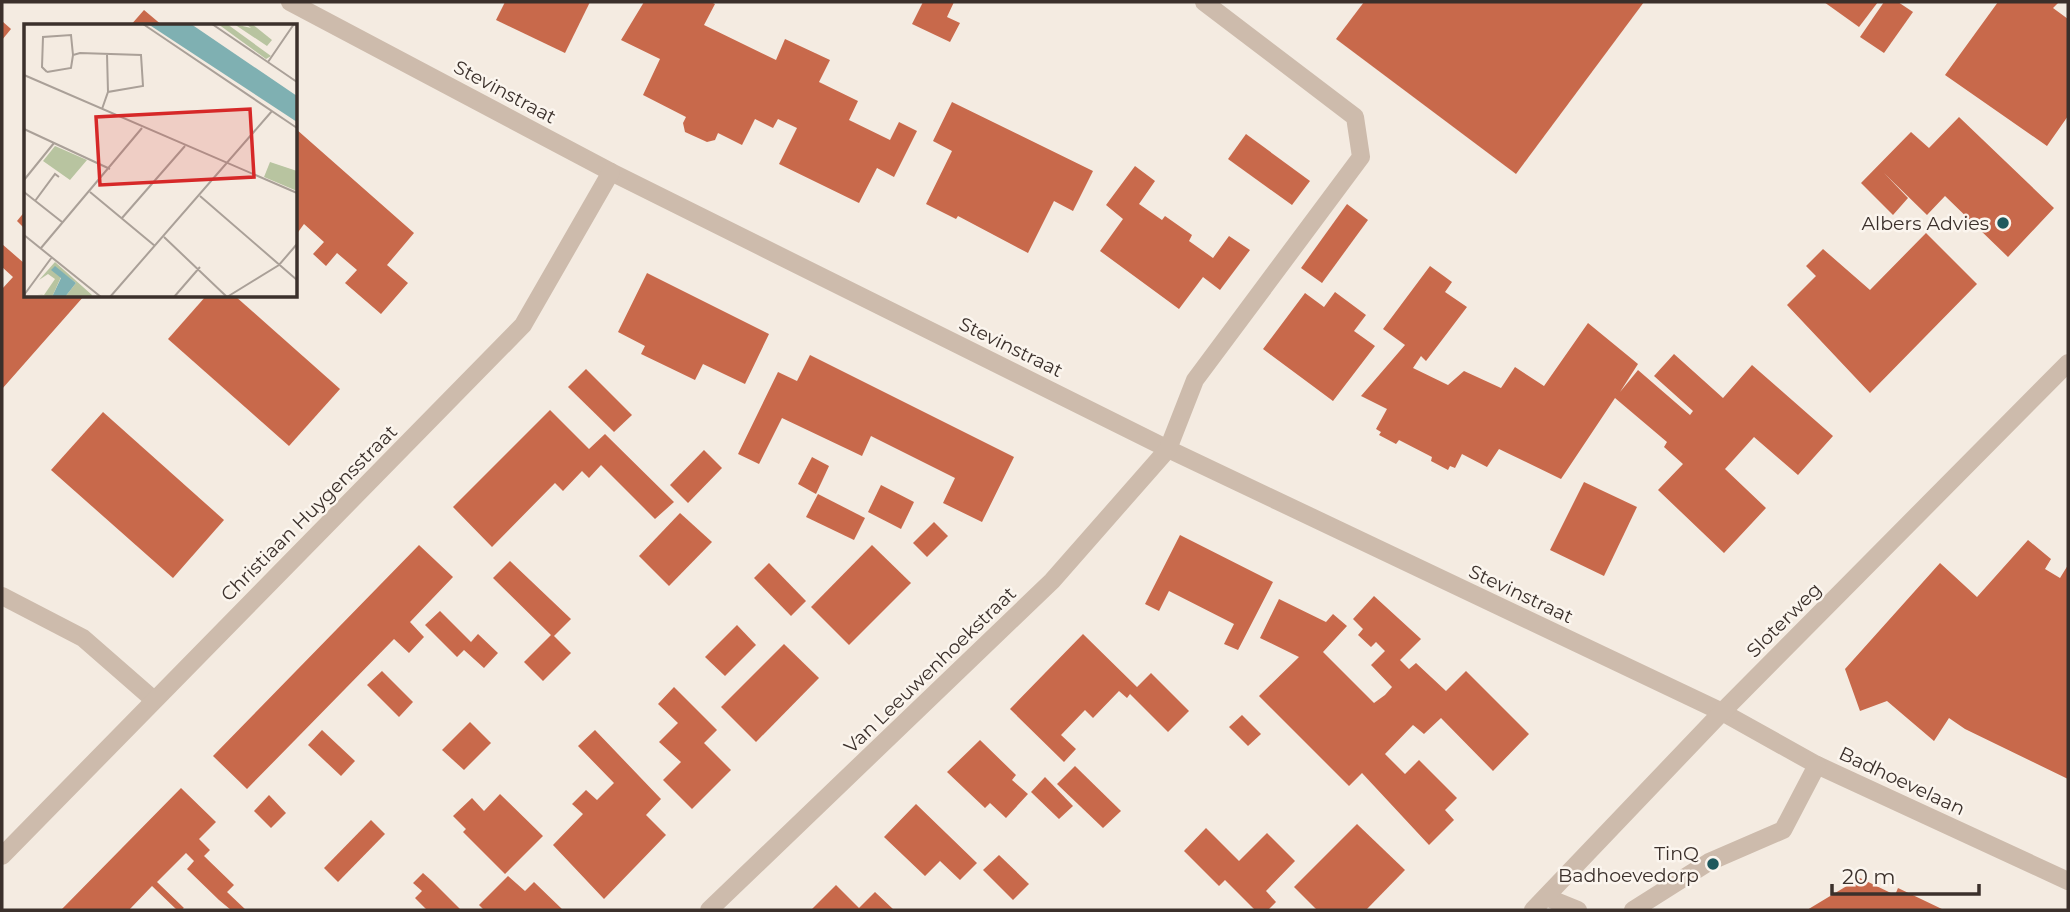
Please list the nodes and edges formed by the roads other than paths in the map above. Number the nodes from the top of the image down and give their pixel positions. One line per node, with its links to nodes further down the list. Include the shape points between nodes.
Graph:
1 (290, 2): 3 (street, Stevinstraat)
2 (1204, 2): 5 (street, Van Leeuwenhoekstraat, via 1355,117 1362,157 1195,380)
3 (611, 172): 5 (street, Stevinstraat); 7 (street, Christiaan Huygensstraat, via 523,325)
4 (2068, 363): 8 (street, Sloterweg)
5 (1168, 449): 8 (street, Stevinstraat); 13 (street, Van Leeuwenhoekstraat, via 1052,581)
6 (2, 596): 7 (street, via 83,638)
7 (154, 700): 10 (street, Christiaan Huygensstraat)
8 (1722, 712): 9 (street, Badhoevelaan); 12 (street, Sloterweg)
9 (1817, 765): 11 (street, Badhoevelaan); 16 (street, via 1783,830 1709,862)
10 (2, 856)
11 (2068, 881)
12 (1552, 903): 14 (street, Sloterweg); 15 (street)
13 (709, 910)
14 (1533, 910)
15 (1578, 910)
16 (1633, 910)

